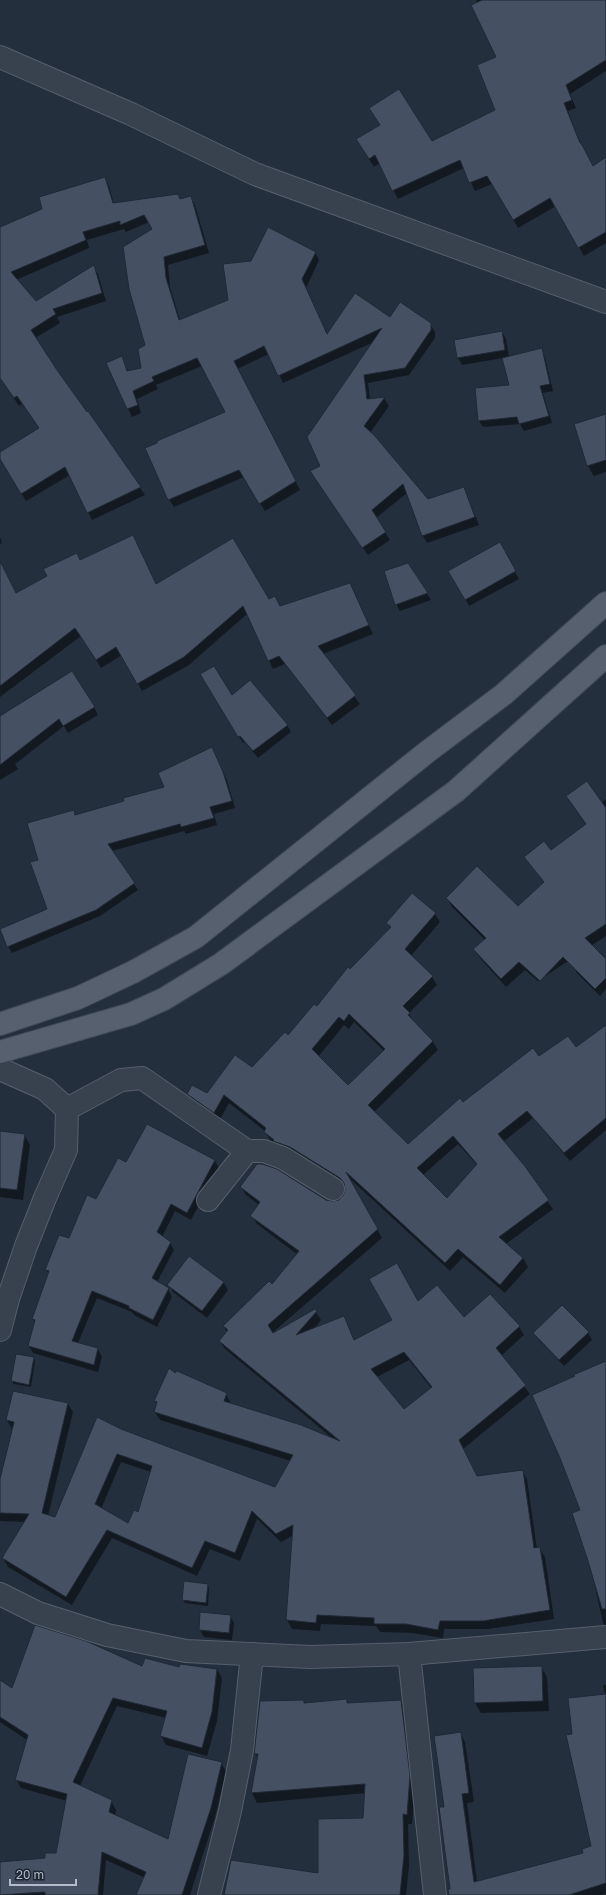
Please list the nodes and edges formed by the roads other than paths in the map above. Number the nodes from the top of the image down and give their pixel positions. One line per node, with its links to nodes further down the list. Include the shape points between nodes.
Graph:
1 (0, 57): 2 (street, via 131,114 255,174)
2 (606, 302)
3 (606, 603): 5 (main road, via 504,694 427,752 196,937 133,972 78,998)
4 (606, 656): 6 (main road, via 456,791 221,964 164,999 131,1014)
5 (0, 1024)
6 (0, 1052)
7 (0, 1069): 8 (street, via 45,1089)
8 (67, 1109): 9 (street, via 121,1080 142,1078); 12 (street, via 66,1150 26,1246)
9 (247, 1151): 10 (street, via 264,1151 283,1158); 11 (street)
10 (333, 1189)
11 (208, 1200)
12 (0, 1330)
13 (0, 1594): 15 (street, via 38,1613 106,1635 186,1651)
14 (606, 1637): 16 (street)
15 (252, 1654): 16 (street, via 310,1657); 17 (street, via 242,1750)
16 (409, 1654): 18 (street)
17 (209, 1895)
18 (435, 1895)

